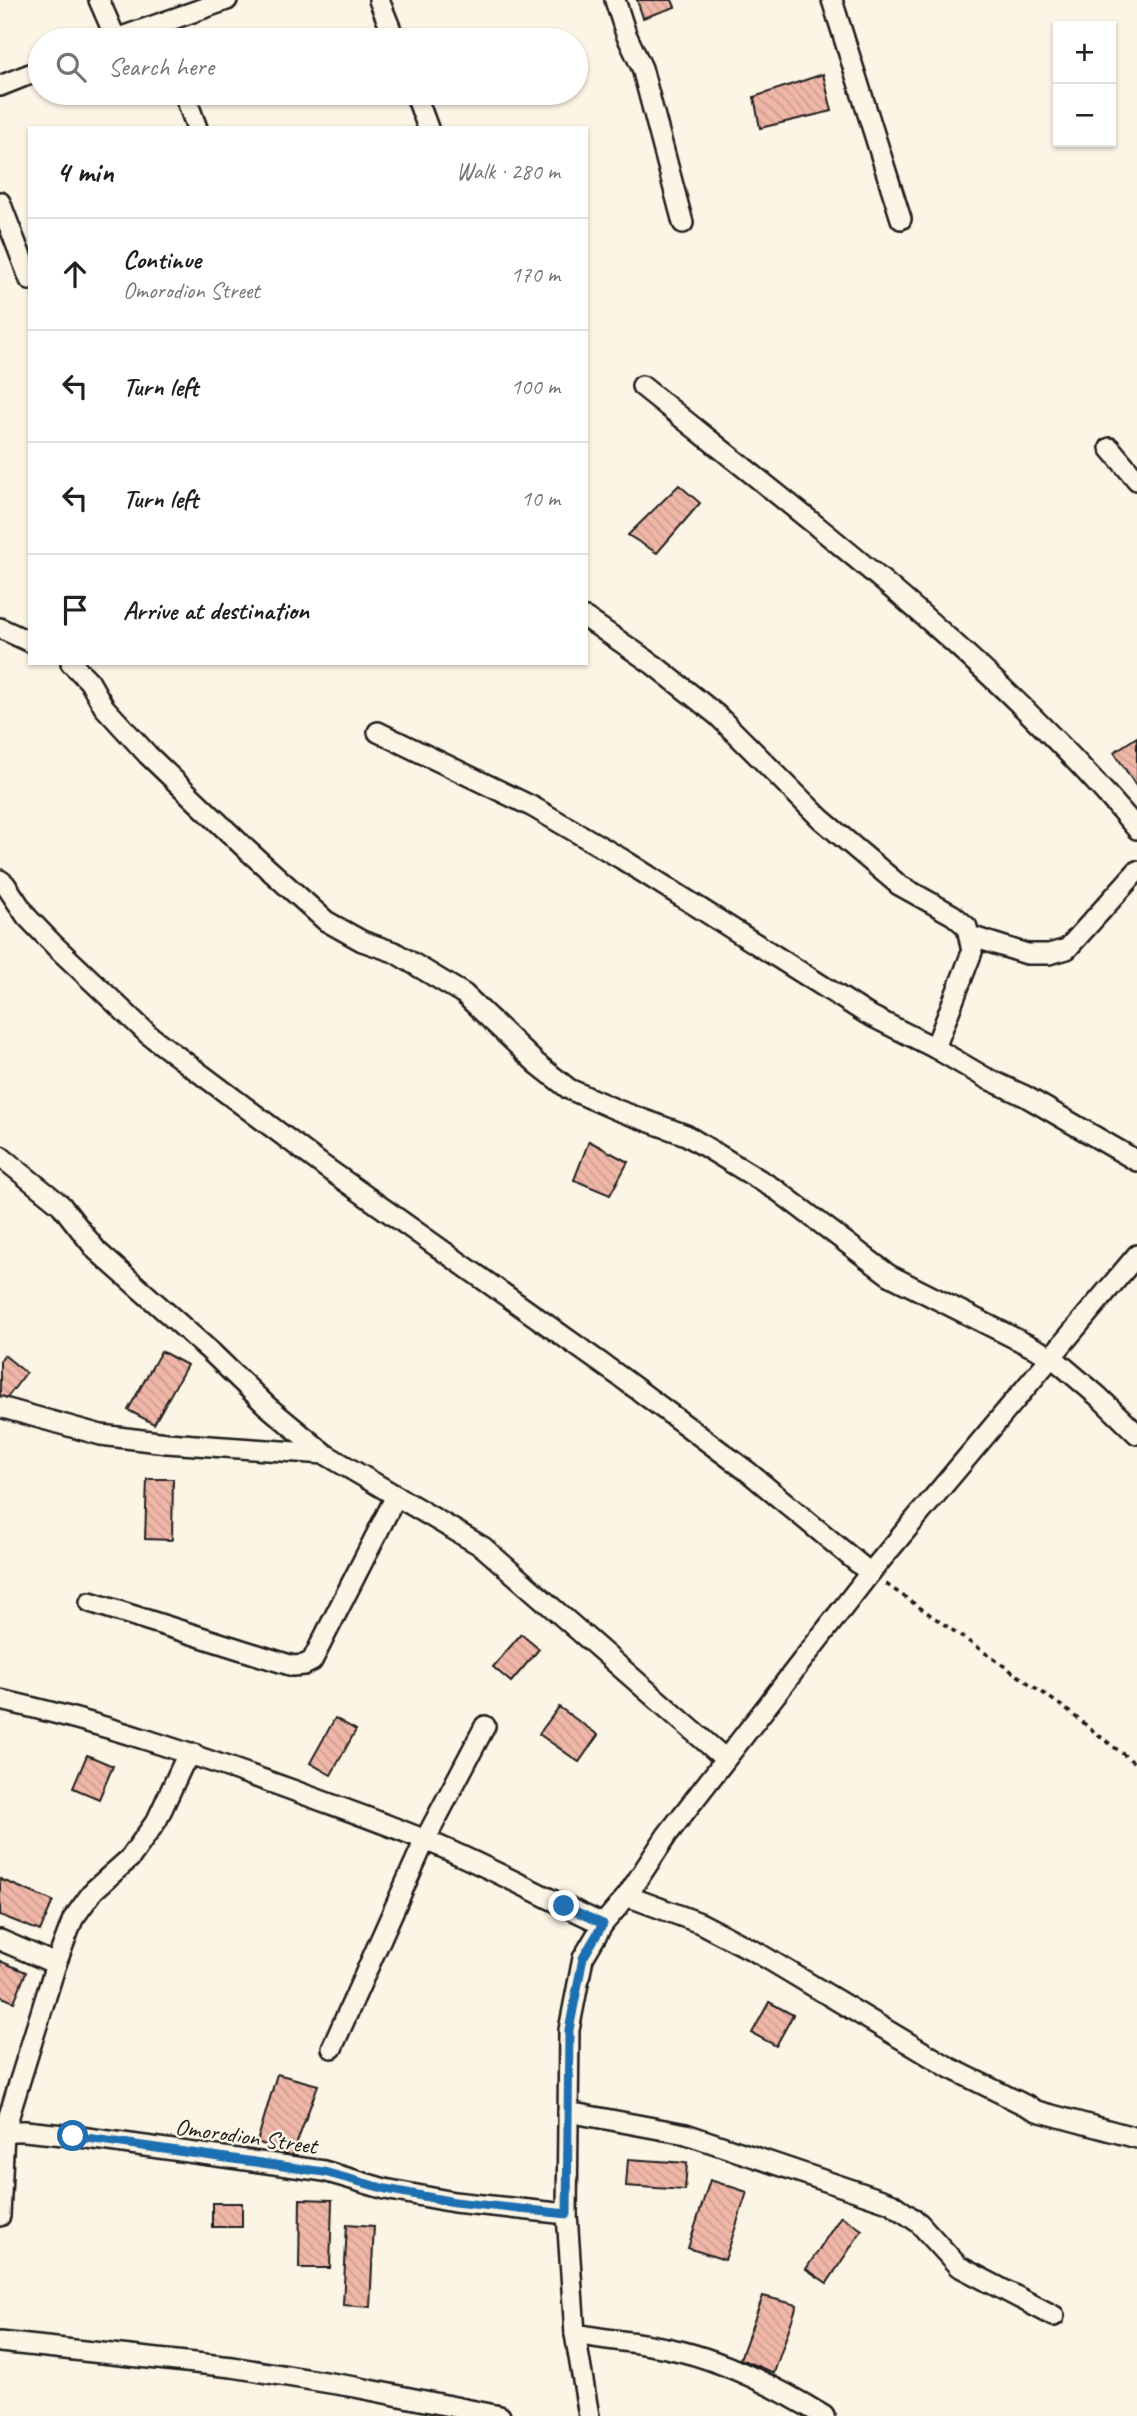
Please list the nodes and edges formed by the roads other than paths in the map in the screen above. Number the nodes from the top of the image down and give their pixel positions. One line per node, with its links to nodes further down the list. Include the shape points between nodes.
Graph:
1 (99, 0): 6 (street)
2 (227, 0): 7 (street)
3 (379, 0): 8 (street)
4 (615, 0): 17 (street, via 642,68)
5 (832, 0): 16 (street)
6 (110, 28)
7 (172, 28)
8 (390, 28)
9 (28, 75): 10 (street)
10 (0, 86)
11 (188, 105): 13 (street)
12 (419, 105): 14 (street)
13 (196, 126)
14 (427, 126)
15 (0, 202): 18 (street)
16 (901, 219)
17 (683, 223)
18 (28, 275)
19 (642, 386): 27 (street, via 872,571 1041,725)
20 (1110, 448): 21 (street)
21 (1137, 480)
22 (588, 619): 30 (street, via 717,715 821,819 899,885 953,915)
23 (0, 628): 24 (street)
24 (28, 641)
25 (73, 665): 35 (street, via 148,755 326,921 394,953 464,994 569,1088 686,1135 778,1191 889,1275)
26 (378, 732): 31 (street, via 533,807 867,1014)
27 (1137, 828)
28 (1137, 871): 30 (street, via 1067,949 1027,954)
29 (0, 880): 40 (street, via 46,937 149,1035 325,1167 633,1385)
30 (970, 936): 31 (street, via 972,952)
31 (935, 1048): 33 (street)
32 (0, 1156): 38 (street, via 61,1205 97,1251)
33 (1137, 1161)
34 (1137, 1255): 35 (street)
35 (1052, 1357): 37 (street); 40 (street)
36 (0, 1407): 38 (street, via 101,1435)
37 (1137, 1434)
38 (325, 1454): 39 (street)
39 (397, 1496): 41 (street, via 312,1661 304,1665 293,1666); 45 (street, via 483,1547)
40 (870, 1573): 45 (street)
41 (90, 1602)
42 (0, 1700): 44 (street, via 58,1712)
43 (485, 1726): 46 (street)
44 (194, 1754): 46 (street); 50 (street, via 183,1764 157,1820 130,1858 94,1890 73,1919)
45 (724, 1758): 47 (street)
46 (425, 1840): 48 (street); 51 (street)
47 (627, 1896): 48 (street); 54 (street, via 700,1923 758,1953 950,2068 1037,2111)
48 (603, 1924): 52 (street, via 583,1958 569,2030)
49 (0, 1940): 50 (street)
50 (55, 1964): 53 (street)
51 (332, 2048)
52 (568, 2112): 55 (street); 57 (street, via 686,2134 891,2203 919,2223 958,2266)
53 (2, 2132): 55 (street, Omorodion Street, via 73,2136 324,2172 454,2202); 56 (street)
54 (1137, 2138)
55 (567, 2214): 58 (street)
56 (0, 2216)
57 (1054, 2316)
58 (575, 2334): 61 (street); 62 (street, via 673,2349 721,2364)
59 (0, 2342): 60 (street, via 232,2367)
60 (500, 2416)
61 (589, 2416)
62 (824, 2416)

